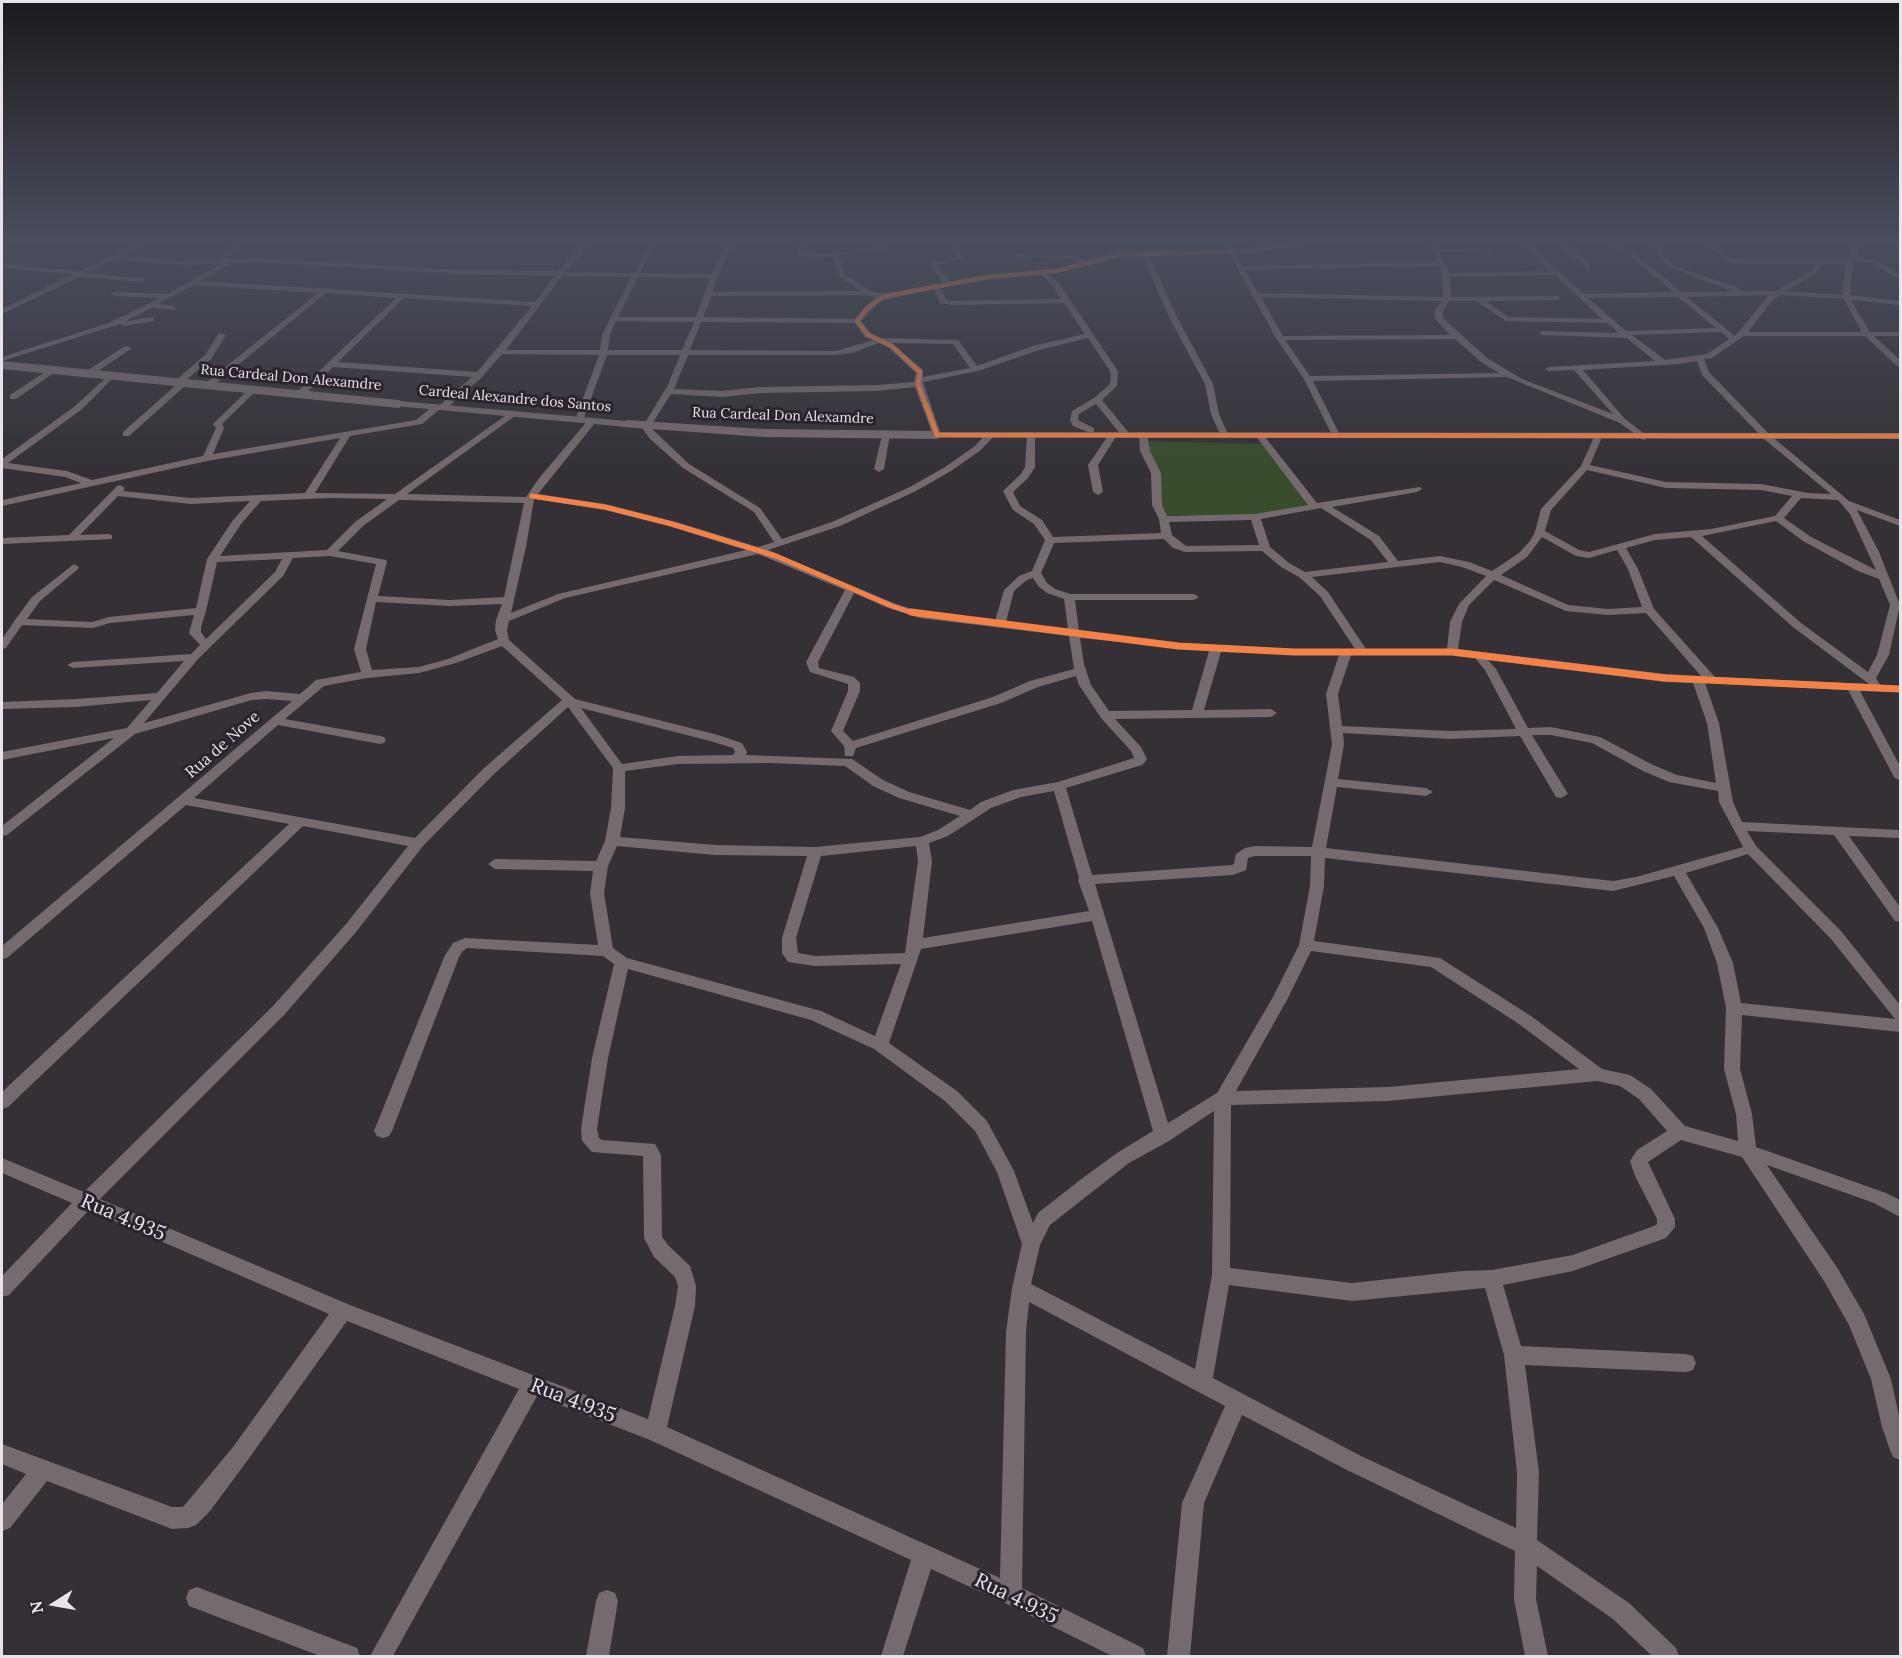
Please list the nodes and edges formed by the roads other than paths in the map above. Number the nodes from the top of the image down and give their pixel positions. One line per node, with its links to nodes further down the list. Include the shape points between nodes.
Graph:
1 (118, 321): 17 (street)
2 (139, 321): 17 (street)
3 (287, 321): 51 (street)
4 (376, 321): 37 (street)
5 (524, 321): 32 (street)
6 (613, 321): 33 (street, via 606,335)
7 (699, 321): 31 (street)
8 (857, 321): 29 (street, via 868,335)
9 (1081, 321): 25 (street)
10 (1176, 321): 67 (street, via 1209,384)
11 (1270, 321): 27 (street)
12 (1441, 321): 26 (street)
13 (1609, 321): 20 (street)
14 (1710, 321): 18 (street)
15 (1751, 321): 21 (street)
16 (1860, 321): 22 (street)
17 (104, 328): 34 (street)
18 (1720, 330): 20 (street); 28 (street)
19 (1543, 333): 20 (street)
20 (1625, 334): 36 (street)
21 (1742, 334): 22 (street); 28 (street)
22 (1868, 334): 23 (street); 38 (street)
23 (1900, 334)
24 (222, 335): 50 (street, via 208,357)
25 (1090, 335): 41 (street); 56 (street, via 1114,370 1113,386)
26 (1457, 337): 27 (street); 46 (street)
27 (1280, 338): 48 (street)
28 (1734, 339): 35 (street)
29 (880, 340): 31 (street, via 836,353); 41 (street, via 955,342); 49 (street, via 920,372)
30 (128, 348): 44 (street)
31 (686, 351): 33 (street); 53 (street)
32 (500, 352): 33 (street); 45 (street)
33 (604, 352): 60 (street)
34 (2, 359)
35 (1700, 359): 36 (street); 81 (street, via 1705,373)
36 (1662, 362): 40 (street)
37 (332, 364): 45 (street); 54 (street)
38 (1900, 364)
39 (2, 365): 43 (main road, Rua Cardeal Don Alexamdre)
40 (1577, 368): 42 (street); 62 (street)
41 (975, 369): 49 (street)
42 (1549, 369)
43 (54, 370): 44 (main road, Rua Cardeal Don Alexamdre); 55 (street)
44 (88, 374): 47 (main road, Rua Cardeal Don Alexamdre)
45 (479, 375): 58 (street)
46 (1509, 375): 48 (street); 62 (street, via 1538,390)
47 (110, 376): 50 (main road, Rua Cardeal Don Alexamdre); 83 (street, via 78,408)
48 (1308, 379): 76 (street)
49 (919, 382): 53 (street, via 877,388 722,394); 69 (street)
50 (181, 383): 51 (main road, Rua Cardeal Don Alexamdre); 66 (street)
51 (207, 386): 52 (main road, Rua Cardeal Don Alexamdre)
52 (253, 390): 54 (main road, Rua Cardeal Don Alexamdre); 82 (street, via 217,424 220,428)
53 (667, 391): 64 (street)
54 (300, 394): 57 (main road, Rua Cardeal Don Alexamdre)
55 (13, 397)
56 (1097, 400): 65 (street, via 1075,413 1076,424); 73 (street)
57 (399, 404): 58 (street, Cardeal Alexandre dos Santos)
58 (440, 408): 59 (street, Cardeal Alexandre dos Santos); 77 (street, via 419,422)
59 (512, 414): 60 (street, Cardeal Alexandre dos Santos); 94 (street)
60 (579, 420): 61 (street, Cardeal Alexandre dos Santos)
61 (592, 421): 63 (street, Cardeal Alexandre dos Santos); 95 (street, via 543,478)
62 (1623, 421): 80 (street)
63 (627, 424): 64 (main road, Rua Cardeal Don Alexamdre)
64 (646, 425): 68 (main road, Rua Cardeal Don Alexamdre, via 763,433); 110 (street, via 653,437 686,466 757,510)
65 (1091, 430)
66 (126, 434)
67 (1224, 434): 74 (street); 75 (street)
68 (886, 435): 69 (main road, Rua Cardeal Don Alexamdre); 85 (street)
69 (937, 435): 70 (street)
70 (990, 435): 71 (street); 110 (street, via 978,448 913,489 836,524)
71 (1031, 435): 72 (street); 108 (street, via 1030,467 1026,476 1008,491 1016,508 1038,522)
72 (1113, 435): 73 (street); 89 (street, via 1093,465)
73 (1126, 435): 74 (street)
74 (1143, 435): 101 (street, via 1145,451 1156,473 1157,506)
75 (1260, 435): 76 (street); 98 (street)
76 (1336, 435): 79 (street)
77 (346, 436): 82 (street); 92 (street)
78 (1900, 436): 81 (street)
79 (1598, 437): 80 (street); 84 (street)
80 (1643, 437): 81 (street)
81 (1767, 437): 96 (street)
82 (207, 458): 86 (street)
83 (2, 464): 87 (street, via 67,474)
84 (1585, 467): 91 (street, via 1666,485 1761,487); 103 (street, via 1546,509)
85 (879, 469)
86 (135, 475): 87 (street); 90 (street)
87 (93, 484): 97 (street)
88 (1417, 489): 98 (street)
89 (1098, 492)
90 (115, 493): 93 (street, via 191,501); 107 (street)
91 (1799, 494): 96 (street); 100 (street)
92 (309, 495): 93 (street); 94 (street)
93 (258, 498): 116 (street)
94 (394, 498): 95 (street); 114 (street, via 359,524)
95 (531, 498): 113 (street, via 628,512); 127 (street)
96 (1843, 500): 102 (street); 122 (street, via 1854,513)
97 (3, 501)
98 (1320, 507): 99 (street); 117 (street, via 1375,538)
99 (1255, 517): 101 (street); 112 (street)
100 (1778, 518): 104 (street); 122 (street, via 1807,539)
101 (1164, 519): 105 (street)
102 (1900, 523)
103 (1540, 532): 111 (street, via 1585,556); 121 (street, via 1523,555)
104 (1694, 534): 111 (street, via 1655,537); 146 (street, via 1797,625)
105 (1167, 536): 108 (street); 112 (street, via 1185,549)
106 (108, 537): 107 (street)
107 (71, 539): 109 (street)
108 (1050, 540): 119 (street)
109 (2, 541)
110 (780, 543): 113 (street)
111 (1620, 546): 128 (street)
112 (1265, 548): 120 (street)
113 (756, 551): 123 (street); 131 (street, via 562,596)
114 (330, 553): 115 (street); 126 (street, via 382,562)
115 (289, 556): 116 (street); 136 (street, via 279,574)
116 (212, 560): 129 (street)
117 (1396, 565): 120 (street); 121 (street, via 1446,560)
118 (74, 567): 132 (street, via 36,599)
119 (1036, 573): 124 (street, via 1051,591); 133 (street, via 1009,590)
120 (1303, 575): 139 (street, via 1324,594)
121 (1493, 575): 128 (street, via 1566,608); 140 (street, via 1464,604 1456,622)
122 (1885, 577): 130 (street)
123 (851, 588): 133 (street, via 907,612); 163 (street, via 812,662 814,670 854,683 837,731)
124 (1070, 597): 125 (street); 134 (street)
125 (1194, 597)
126 (373, 599): 127 (street, via 450,603); 145 (street, via 360,649)
127 (509, 600): 131 (street)
128 (1649, 610): 147 (street)
129 (201, 611): 132 (street, via 93,625); 136 (street, via 195,633)
130 (1897, 616): 146 (street, via 1881,661)
131 (502, 620): 135 (street)
132 (18, 621): 137 (street)
133 (1000, 624): 134 (street)
134 (1076, 635): 138 (street); 144 (street)
135 (504, 641): 145 (street, Rua de Nove, via 427,668); 153 (street)
136 (206, 645): 142 (street)
137 (2, 646)
138 (1216, 648): 139 (street); 156 (street)
139 (1355, 652): 140 (street); 159 (street, via 1337,676 1332,694)
140 (1452, 652): 141 (street)
141 (1478, 655): 147 (street); 161 (street)
142 (194, 657): 143 (street); 151 (street)
143 (73, 665)
144 (1080, 671): 157 (street); 163 (street)
145 (367, 674): 152 (street, Rua de Nove, via 320,683)
146 (1870, 679): 149 (street)
147 (1705, 680): 148 (street); 171 (street)
148 (1852, 687): 149 (street); 168 (street)
149 (1880, 688): 150 (street)
150 (1900, 689)
151 (160, 696): 154 (street); 160 (street)
152 (301, 698): 158 (street, Rua de Nove); 160 (street, via 251,697)
153 (570, 701): 165 (street, via 738,746); 167 (street); 183 (street, via 488,772)
154 (2, 705)
155 (1271, 713): 156 (street)
156 (1197, 714): 157 (street)
157 (1105, 715): 170 (street, via 1141,759)
158 (276, 721): 162 (street); 174 (street, Rua de Nove)
159 (1338, 729): 161 (street, via 1450,735); 169 (street)
160 (131, 731): 164 (street); 179 (street)
161 (1525, 732): 171 (street, via 1551,731 1596,740 1674,778); 173 (street)
162 (380, 740)
163 (850, 746): 166 (street)
164 (2, 756)
165 (738, 759): 166 (street); 167 (street, via 678,760)
166 (848, 762): 175 (street, via 904,795)
167 (618, 768): 181 (street, via 618,808)
168 (1900, 777)
169 (1332, 782): 172 (street); 186 (street)
170 (1059, 786): 175 (street, via 1018,793); 190 (street)
171 (1724, 788): 177 (street)
172 (1426, 792)
173 (1561, 794)
174 (184, 801): 176 (street); 195 (street, Rua de Nove)
175 (970, 814): 182 (street, via 943,833)
176 (299, 822): 183 (street); 203 (street)
177 (1737, 826): 178 (street); 184 (street)
178 (1838, 831): 180 (street); 192 (street)
179 (2, 832)
180 (1900, 834)
181 (612, 841): 185 (street, via 715,850); 188 (street)
182 (922, 841): 185 (street); 194 (street, via 925,861)
183 (418, 843): 209 (street, via 279,1010)
184 (1751, 849): 189 (street); 198 (street, via 1836,935)
185 (815, 852): 194 (street, via 789,939 793,958 815,961)
186 (1318, 852): 189 (street, via 1603,885 1636,882); 190 (street, via 1251,851 1241,857 1241,867 1233,870); 193 (street, via 1317,886)
187 (495, 864): 188 (street)
188 (601, 866): 196 (street, via 597,893)
189 (1677, 870): 197 (street, via 1725,963)
190 (1085, 880): 191 (street)
191 (1095, 915): 194 (street); 206 (street)
192 (1900, 917)
193 (1306, 945): 201 (street, via 1435,962); 202 (street)
194 (913, 951): 200 (street)
195 (2, 954)
196 (614, 957): 200 (street, via 815,1015); 204 (street, via 465,943 458,947); 223 (street, via 589,1129 591,1141 597,1147 649,1149 653,1238 683,1272 687,1286)
197 (1734, 1008): 199 (street); 207 (street, via 1732,1069 1744,1114)
198 (1900, 1016)
199 (1900, 1026)
200 (880, 1045): 211 (street, via 951,1096 981,1126 1005,1171)
201 (1597, 1074): 202 (street, via 1388,1094); 205 (street, via 1624,1080 1645,1094)
202 (1223, 1098): 206 (street); 212 (street)
203 (2, 1102)
204 (383, 1131)
205 (1679, 1131): 207 (street); 213 (street, via 1639,1161 1666,1219 1666,1227 1660,1232 1573,1263)
206 (1163, 1137): 211 (street, via 1123,1158 1044,1219)
207 (1748, 1151): 210 (street, via 1880,1198); 222 (street, via 1857,1320)
208 (2, 1166): 209 (street, Rua 4.935)
209 (85, 1202): 215 (street); 216 (street, Rua 4.935)
210 (1900, 1209)
211 (1031, 1244): 214 (street)
212 (1221, 1275): 213 (street, via 1352,1292); 219 (street)
213 (1492, 1279): 217 (street)
214 (1021, 1288): 219 (street); 230 (street, via 1016,1332)
215 (2, 1289)
216 (343, 1311): 220 (street, Rua 4.935); 226 (street, via 240,1454 188,1517 172,1518)
217 (1514, 1355): 218 (street); 228 (street, via 1528,1472)
218 (1686, 1363)
219 (1202, 1383): 221 (street)
220 (532, 1385): 223 (street, Rua 4.935); 234 (street)
221 (1237, 1403): 228 (street); 238 (street, via 1192,1503)
222 (1896, 1428): 224 (street)
223 (655, 1432): 229 (street, Rua 4.935)
224 (1900, 1450)
225 (2, 1454): 226 (street)
226 (44, 1468): 227 (street)
227 (2, 1520)
228 (1525, 1544): 239 (street, via 1525,1599); 240 (street, via 1622,1611)
229 (924, 1555): 230 (street, Rua 4.935); 236 (street)
230 (1011, 1594): 237 (street, Rua 4.935)
231 (196, 1598): 233 (street)
232 (607, 1601): 235 (street)
233 (349, 1656)
234 (381, 1656)
235 (597, 1656)
236 (892, 1656)
237 (1135, 1656)
238 (1178, 1656)
239 (1536, 1656)
240 (1668, 1656)

